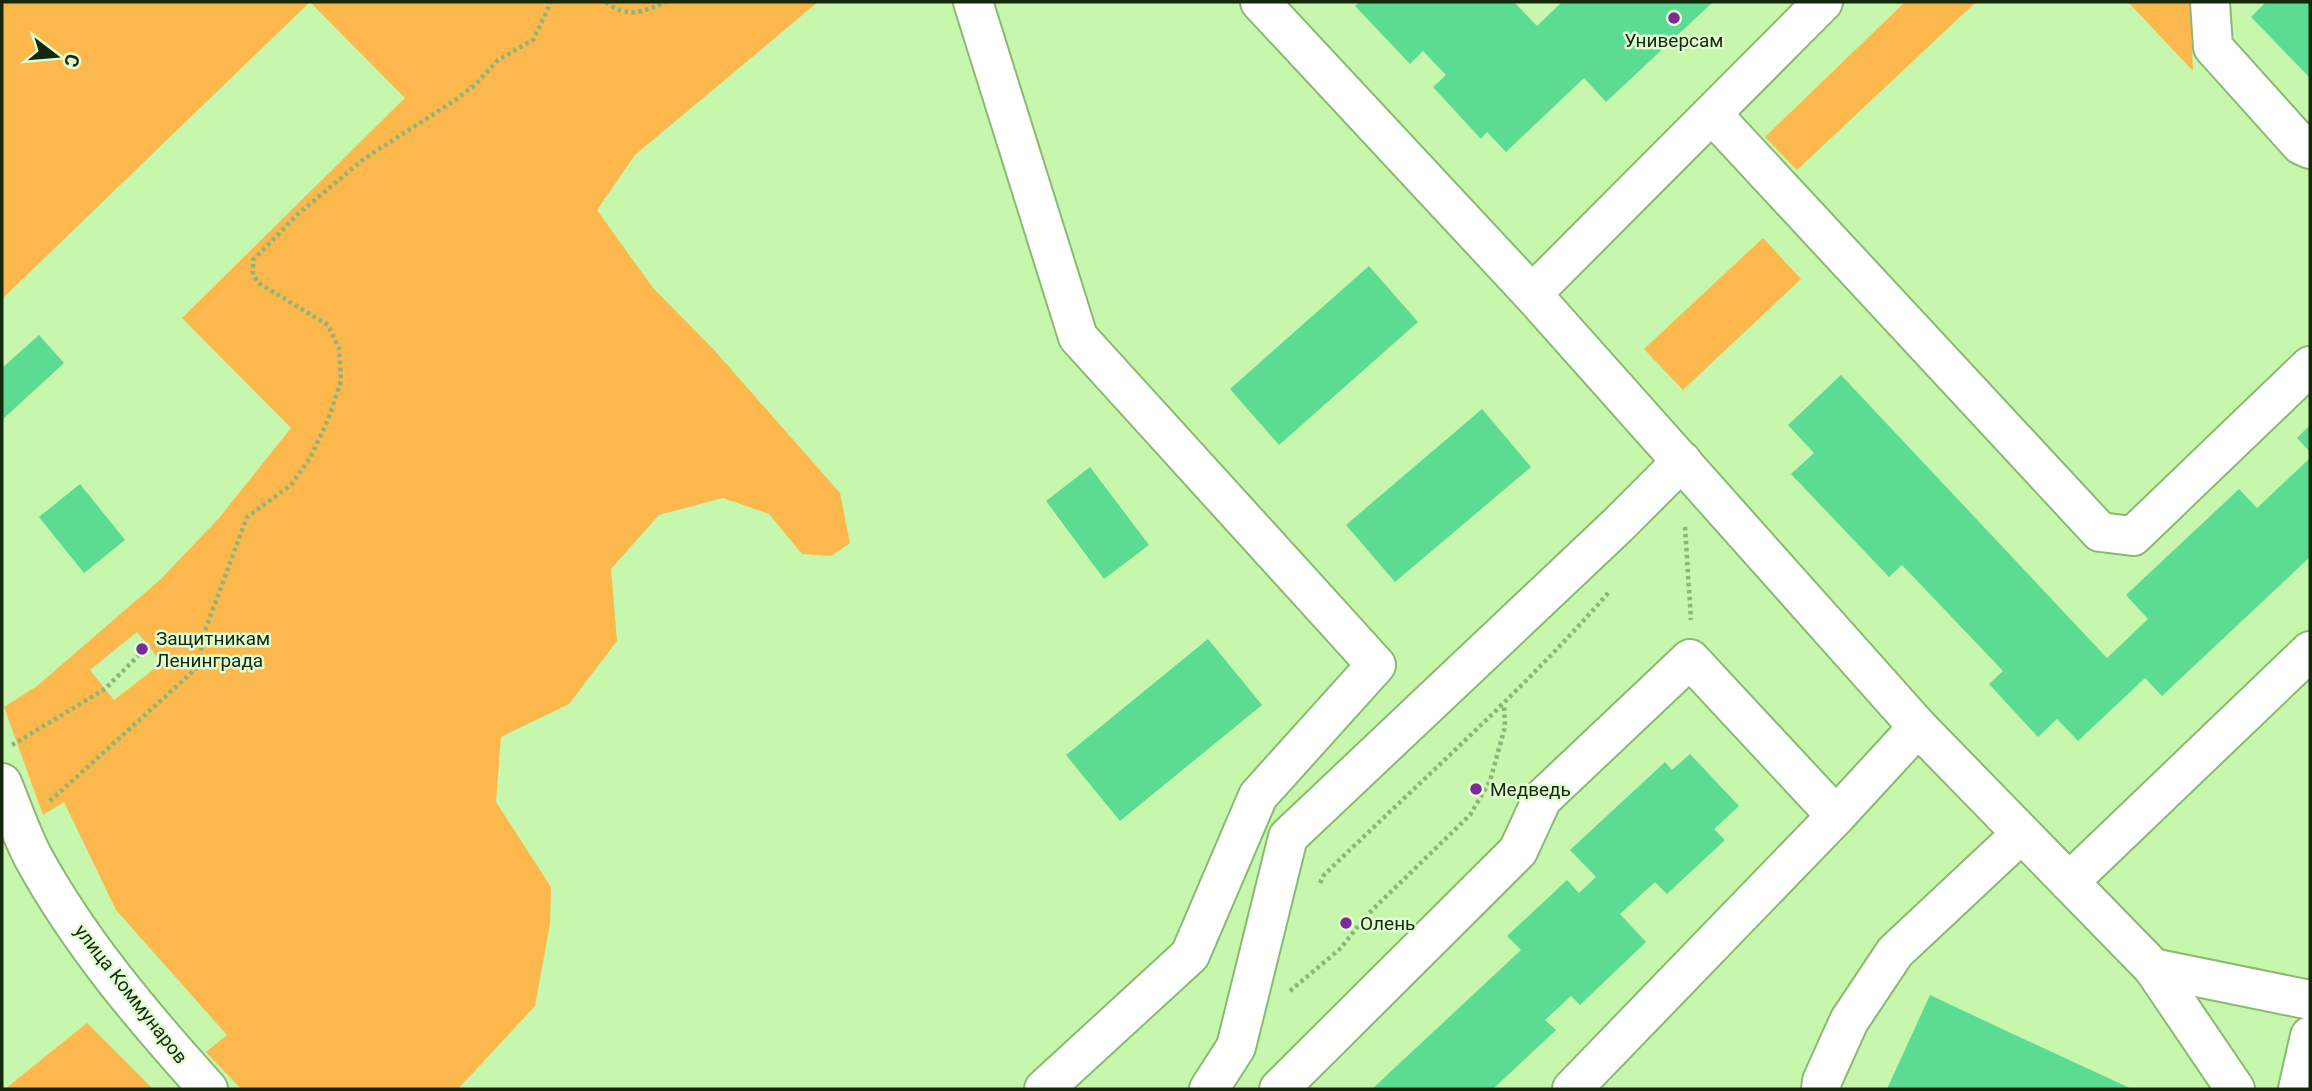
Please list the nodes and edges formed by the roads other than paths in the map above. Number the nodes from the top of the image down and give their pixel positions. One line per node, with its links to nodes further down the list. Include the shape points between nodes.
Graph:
1 (973, 2): 20 (street, via 1078,337 1377,665 1258,796 1190,955)
2 (1260, 2): 7 (street)
3 (1823, 2): 5 (street)
4 (2210, 2): 6 (street, via 2213,47 2301,145)
5 (1712, 114): 7 (street); 8 (street, via 2100,532 2133,536)
6 (2310, 149)
7 (1532, 294): 9 (street)
8 (2310, 366)
9 (1682, 461): 11 (street); 21 (street, via 1288,837 1236,1047)
10 (2310, 651): 15 (street)
11 (1918, 727): 13 (street); 14 (street)
12 (2, 783): 19 (street, улица Коммунаров, via 33,856 91,950)
13 (1836, 816): 22 (street, via 1690,659 1542,799 1518,851); 23 (street)
14 (2021, 834): 15 (street); 24 (street, via 1895,952 1849,1021)
15 (2069, 882): 16 (street)
16 (2153, 968): 17 (street); 25 (street)
17 (2310, 1000)
18 (2310, 1036): 26 (street)
19 (208, 1089)
20 (1044, 1089)
21 (1209, 1089)
22 (1279, 1089)
23 (1572, 1089)
24 (1821, 1089)
25 (2235, 1089)
26 (2298, 1089)

